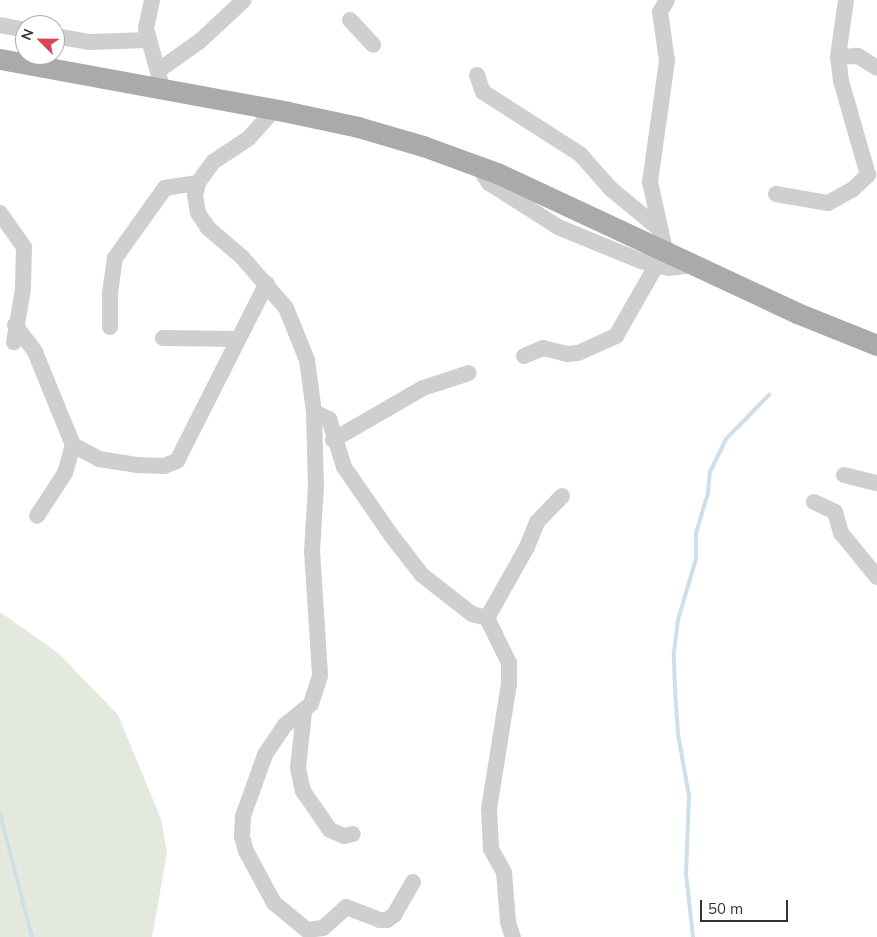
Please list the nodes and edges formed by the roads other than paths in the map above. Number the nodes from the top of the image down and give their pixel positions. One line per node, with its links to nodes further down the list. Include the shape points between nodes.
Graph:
1 (152, 0): 11 (street, via 146,28)
2 (244, 0): 17 (street)
3 (650, 0): 8 (street)
4 (667, 0): 8 (street, via 660,12)
5 (846, 0): 13 (street)
6 (350, 20): 12 (street)
7 (0, 25): 9 (street)
8 (661, 25): 22 (street, via 667,61 650,182)
9 (15, 28)
10 (65, 38): 11 (street, via 88,42)
11 (148, 40): 17 (street)
12 (373, 45)
13 (838, 57): 15 (street, via 858,56); 20 (street, via 841,81 868,175 853,189 828,203)
14 (0, 59): 17 (main road)
15 (877, 68)
16 (477, 75): 22 (street, via 483,92 580,154 611,189)
17 (160, 78): 18 (main road)
18 (275, 109): 19 (street, via 248,138 213,162); 23 (main road, via 358,127 478,166)
19 (198, 183): 24 (street, via 195,204 208,228); 26 (street, via 165,188 115,258 108,315)
20 (776, 194)
21 (0, 213): 25 (street, via 24,247 23,288)
22 (658, 228): 23 (street)
23 (661, 258): 30 (main road, via 695,265 797,313); 31 (street, via 622,328 611,340 578,353 567,354 543,348)
24 (267, 283): 28 (street); 33 (street, via 286,308 300,338 307,360)
25 (14, 325): 29 (street); 35 (street, via 38,358 45,383)
26 (110, 327)
27 (163, 338): 28 (street)
28 (238, 339): 35 (street, via 181,454 172,464 137,465 99,459)
29 (14, 342)
30 (877, 345)
31 (524, 356)
32 (469, 373): 34 (street, via 423,388)
33 (314, 412): 34 (street, via 328,420); 43 (street, via 316,486 312,552 316,634 321,662 311,704)
34 (334, 440): 42 (street, via 344,467 422,575 472,614)
35 (73, 445): 40 (street, via 65,473)
36 (844, 475): 37 (street)
37 (877, 482)
38 (562, 496): 42 (street, via 537,522 527,548)
39 (814, 502): 41 (street, via 835,512 841,534)
40 (37, 516)
41 (877, 577)
42 (487, 618): 46 (street, via 511,672 489,824 491,850 504,872 508,922)
43 (304, 712): 44 (street, via 298,768 303,791 330,830 344,836); 45 (street, via 285,725 265,755 240,826 246,851 274,903 307,930 323,928 346,907 387,920 394,915)
44 (353, 834)
45 (413, 882)
46 (513, 937)

